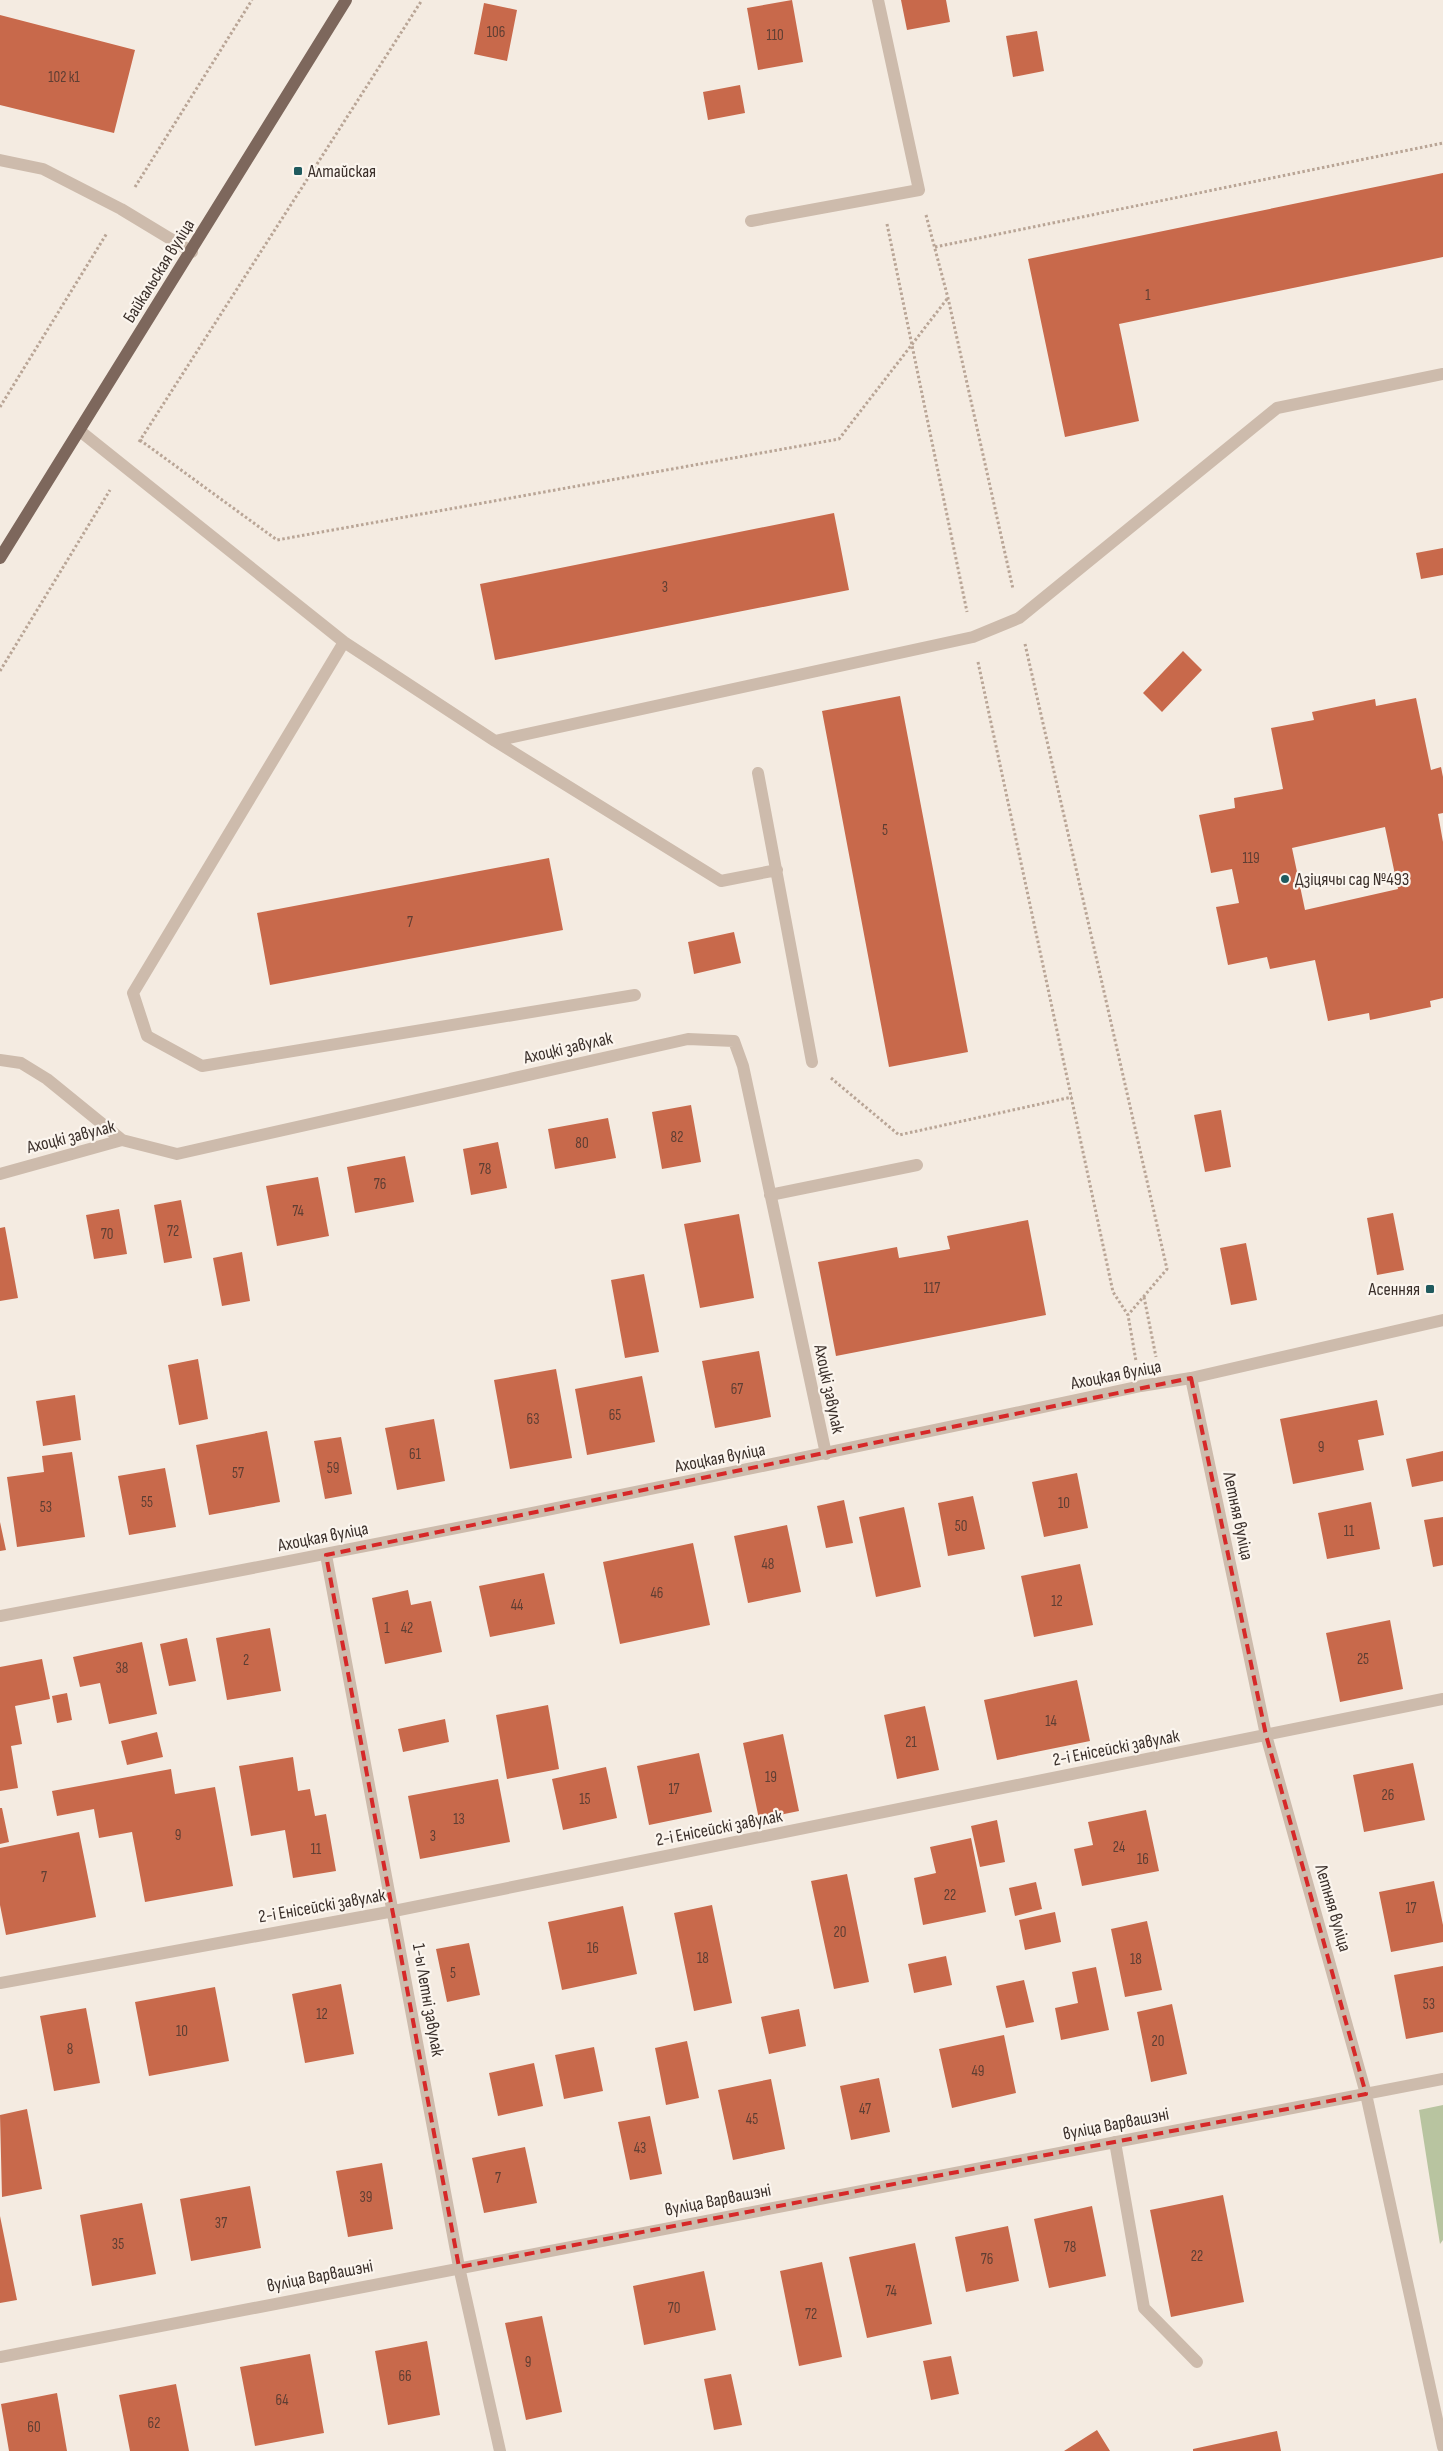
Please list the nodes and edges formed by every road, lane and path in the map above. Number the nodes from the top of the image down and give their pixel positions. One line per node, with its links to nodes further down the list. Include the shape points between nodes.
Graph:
1 (346, 0): 10 (main road, Байкальская вуліца)
2 (422, 0): 15 (path)
3 (878, 0): 6 (street)
4 (1443, 143): 9 (path)
5 (0, 160): 10 (street, via 43,169 121,209)
6 (919, 190): 7 (street); 9 (path)
7 (882, 197): 8 (street); 12 (path)
8 (751, 221)
9 (935, 247): 11 (path)
10 (192, 252): 14 (main road, Байкальская вуліца)
11 (948, 298): 12 (path); 18 (path)
12 (913, 343): 15 (path, via 839,439 277,540); 19 (path)
13 (1443, 374): 18 (street, via 1278,408)
14 (80, 431): 16 (street); 17 (main road, Байкальская вуліца)
15 (140, 440): 16 (path)
16 (124, 467): 20 (street); 21 (path)
17 (0, 558)
18 (1019, 618): 19 (street); 33 (path, via 1167,1270)
19 (973, 637): 22 (street); 28 (path)
20 (344, 642): 22 (street); 25 (street, via 132,993 147,1036 202,1066)
21 (0, 671)
22 (496, 741): 24 (street, via 721,881)
23 (758, 773): 24 (street)
24 (777, 870): 27 (street)
25 (635, 995)
26 (0, 1060): 29 (street, via 21,1062 47,1079)
27 (812, 1062): 28 (path, via 899,1135)
28 (1072, 1097): 34 (path, via 1113,1292)
29 (122, 1140): 31 (street, Ахоцкі завулак); 32 (street, Ахоцкі завулак, via 177,1154 688,1039 734,1041 743,1066)
30 (917, 1165): 32 (street)
31 (0, 1174)
32 (770, 1195): 39 (street, Ахоцкі завулак)
33 (1144, 1297): 34 (path); 37 (path)
34 (1128, 1315): 38 (path)
35 (1443, 1320): 36 (street, Ахоцкая вуліца)
36 (1191, 1378): 37 (street, Ахоцкая вуліца); 43 (street, Летняя вуліца)
37 (1161, 1383): 38 (street, Ахоцкая вуліца)
38 (1141, 1386): 39 (street, Ахоцкая вуліца)
39 (826, 1454): 40 (street, Ахоцкая вуліца)
40 (326, 1555): 41 (street, Ахоцкая вуліца); 44 (street, 1-ы Летні завулак)
41 (0, 1616)
42 (1443, 1700): 43 (street, 2-і Енісейскі завулак)
43 (1266, 1735): 44 (street, 2-і Енісейскі завулак); 47 (street, Летняя вуліца)
44 (394, 1911): 45 (street, 2-і Енісейскі завулак); 49 (street, 1-ы Летні завулак)
45 (0, 1984)
46 (1443, 2079): 47 (street, вуліца Варвашэні)
47 (1366, 2094): 48 (street, вуліца Варвашэні); 52 (street, Летняя вуліца)
48 (1115, 2142): 49 (street, вуліца Варвашэні); 51 (street, via 1144,2308)
49 (459, 2267): 50 (street, вуліца Варвашэні); 53 (street, 1-ы Летні завулак)
50 (0, 2357)
51 (1197, 2362)
52 (1443, 2447)
53 (500, 2451)

